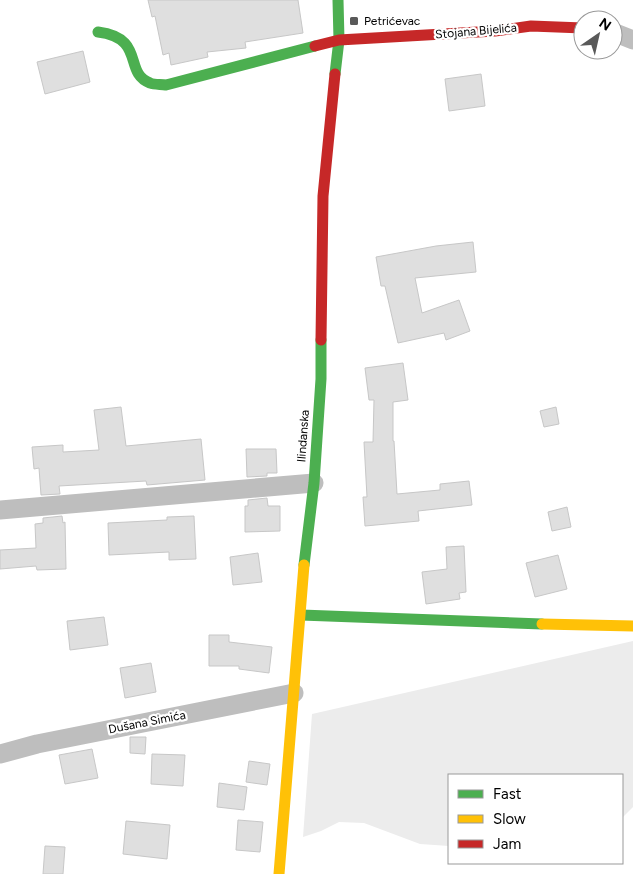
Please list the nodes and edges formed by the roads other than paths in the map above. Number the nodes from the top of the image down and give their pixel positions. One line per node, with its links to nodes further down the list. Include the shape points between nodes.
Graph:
1 (338, 0): 4 (street, Ilindanska)
2 (573, 28): 4 (street, Stojana Bijelića, via 532,26)
3 (98, 32): 4 (street, Stojana Bijelića, via 122,39 144,79 166,85)
4 (339, 40): 5 (street, Ilindanska, via 323,196 321,379)
5 (314, 483): 6 (street); 7 (street, Ilindanska)
6 (0, 510)
7 (302, 615): 8 (street); 9 (street, Ilindanska)
8 (633, 626)
9 (294, 693): 10 (street, Dušana Simića); 11 (street, Ilindanska)
10 (0, 754)
11 (279, 874)

